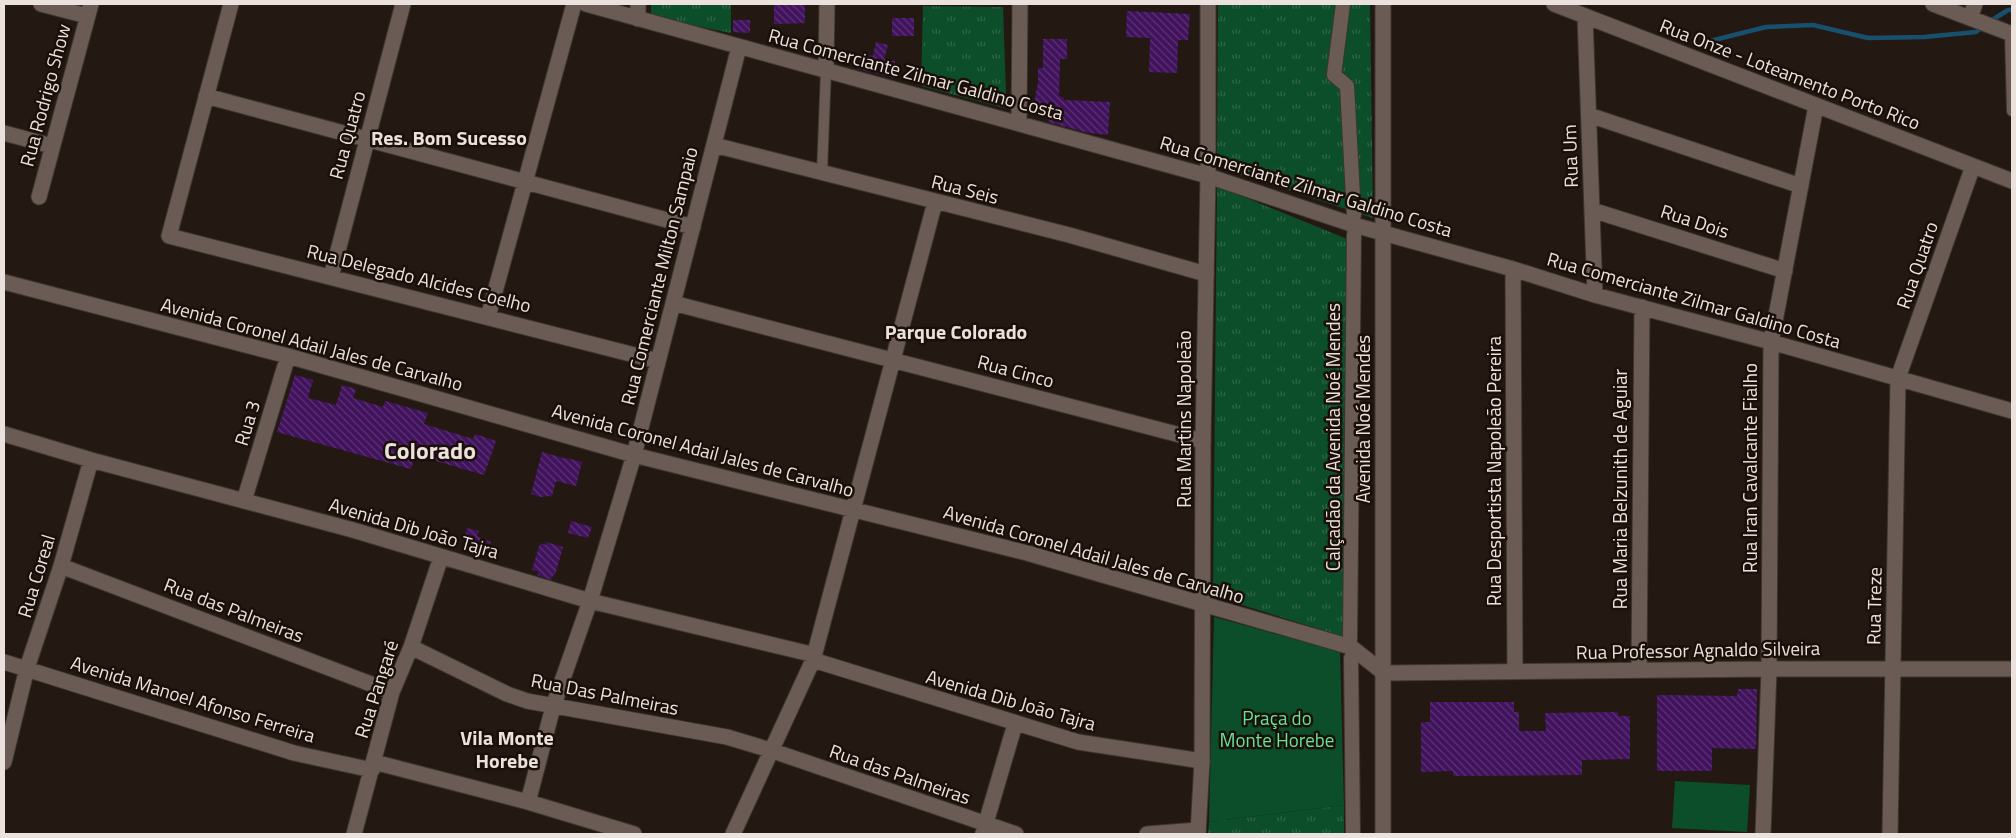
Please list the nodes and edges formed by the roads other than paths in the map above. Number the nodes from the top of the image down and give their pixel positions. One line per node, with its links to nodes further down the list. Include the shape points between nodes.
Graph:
1 (41, 4): 13 (street)
2 (231, 4): 20 (street)
3 (403, 4): 26 (street, Rua Quatro)
4 (574, 4): 33 (street)
5 (586, 4): 14 (street, Rua Comerciante Zilmar Galdino Costa)
6 (827, 4): 19 (street)
7 (1020, 4): 24 (street)
8 (1208, 4): 31 (street, Rua Martins Napoleão)
9 (1343, 4): 38 (street, via 1334,75 1347,86)
10 (1383, 4): 40 (street, Avenida Noé Mendes)
11 (1554, 4): 16 (street, Rua Onze - Loteamento Porto Rico)
12 (1932, 4): 15 (street)
13 (89, 10): 28 (street, Rua Rodrigo Show)
14 (638, 11): 18 (street, Rua Comerciante Zilmar Galdino Costa)
15 (1972, 11): 17 (street)
16 (1585, 16): 21 (street, Rua Onze - Loteamento Porto Rico); 23 (street, Rua Um)
17 (2011, 33): 22 (lane)
18 (739, 47): 19 (street, Rua Comerciante Zilmar Galdino Costa); 27 (street, Rua Comerciante Milton Sampaio)
19 (826, 70): 24 (street, Rua Comerciante Zilmar Galdino Costa); 30 (lane)
20 (206, 96): 26 (street); 45 (street, Rua Delegado Alcides Coelho, via 169,236)
21 (1816, 106): 29 (street, Rua Onze - Loteamento Porto Rico); 34 (street, Rua Iran Cavalcante Fialho)
22 (2012, 110)
23 (1588, 115): 34 (street); 37 (street, Rua Um)
24 (1019, 122): 31 (street, Rua Comerciante Zilmar Galdino Costa)
25 (4, 132): 28 (street)
26 (366, 141): 33 (street); 45 (street, Rua Quatro)
27 (714, 145): 30 (street, Rua Seis); 39 (street, Rua Comerciante Milton Sampaio)
28 (52, 146): 35 (street, Rua Rodrigo Show)
29 (1973, 166): 32 (street, Rua Onze - Loteamento Porto Rico); 55 (street, Rua Quatro)
30 (822, 172): 36 (street, Rua Seis)
31 (1208, 176): 40 (street, Rua Comerciante Zilmar Galdino Costa); 44 (street, Rua Martins Napoleão)
32 (2012, 181)
33 (526, 182): 39 (street); 50 (street)
34 (1801, 186): 43 (street, Rua Iran Cavalcante Fialho)
35 (39, 197)
36 (935, 202): 44 (street, Rua Seis, via 1069,235); 53 (street)
37 (1592, 210): 43 (street, Rua Dois); 47 (street, Rua Um)
38 (1354, 215)
39 (693, 227): 48 (street, Rua Comerciante Milton Sampaio)
40 (1383, 232): 42 (street, Rua Comerciante Zilmar Galdino Costa); 78 (street, Avenida Noé Mendes)
41 (1354, 234): 67 (street, Calçadão da Avenida Noé Mendes)
42 (1513, 269): 47 (street, Rua Comerciante Zilmar Galdino Costa); 77 (street, Rua Desportista Napoleão Pereira)
43 (1785, 271): 51 (street, Rua Iran Cavalcante Fialho)
44 (1206, 274): 58 (street, Rua Martins Napoleão)
45 (331, 276): 50 (street, Rua Delegado Alcides Coelho)
46 (4, 282): 52 (street, Avenida Coronel Adail Jales de Carvalho)
47 (1595, 295): 49 (street, Rua Comerciante Zilmar Galdino Costa)
48 (673, 303): 53 (street, Rua Cinco); 54 (street, Rua Comerciante Milton Sampaio)
49 (1642, 308): 51 (street, Rua Comerciante Zilmar Galdino Costa); 75 (street, Rua Maria Belzunith de Aguiar)
50 (488, 317): 54 (street, Rua Delegado Alcides Coelho)
51 (1771, 342): 55 (street, Rua Comerciante Zilmar Galdino Costa); 73 (street, Rua Iran Cavalcante Fialho)
52 (288, 356): 59 (street, Avenida Coronel Adail Jales de Carvalho); 61 (street, Rua 3)
53 (894, 360): 58 (street, Rua Cinco); 62 (street)
54 (658, 361): 59 (street, Rua Comerciante Milton Sampaio)
55 (1898, 378): 56 (street, Rua Comerciante Zilmar Galdino Costa); 74 (street, Rua Treze)
56 (2012, 411)
57 (4, 434): 60 (street, Avenida Dib João Tajra)
58 (1203, 441): 66 (street, Rua Martins Napoleão)
59 (634, 455): 62 (street, Avenida Coronel Adail Jales de Carvalho); 65 (street, Rua Comerciante Milton Sampaio)
60 (91, 460): 61 (street, Avenida Dib João Tajra); 64 (street, Rua Coreal)
61 (244, 501): 63 (street, Avenida Dib João Tajra)
62 (852, 510): 66 (street, Avenida Coronel Adail Jales de Carvalho, via 1027,553); 69 (street)
63 (441, 557): 65 (street, Avenida Dib João Tajra); 68 (street, Rua Pangaré)
64 (61, 566): 72 (street, Rua Coreal); 79 (street, Rua das Palmeiras)
65 (590, 601): 69 (street, Avenida Dib João Tajra); 80 (street, Rua Comerciante Milton Sampaio)
66 (1204, 605): 78 (street, Avenida Coronel Adail Jales de Carvalho, via 1351,648); 83 (street, Rua Martins Napoleão)
67 (1350, 640)
68 (411, 647): 79 (street, Rua Pangaré); 80 (street, Rua Das Palmeiras, via 507,694)
69 (814, 658): 81 (street, Avenida Dib João Tajra); 82 (street)
70 (1351, 658): 94 (street)
71 (4, 662): 72 (street, Avenida Manoel Afonso Ferreira)
72 (27, 668): 84 (street, Rua Coreal); 85 (street, Avenida Manoel Afonso Ferreira, via 275,747 324,760)
73 (1769, 668): 74 (street, Rua Professor Agnaldo Silveira); 75 (street, Rua Professor Agnaldo Silveira); 96 (street, Rua Iran Cavalcante Fialho)
74 (1893, 669): 76 (street, Rua Professor Agnaldo Silveira); 97 (street, Rua Treze)
75 (1639, 670): 77 (street, Rua Professor Agnaldo Silveira)
76 (2012, 670)
77 (1515, 672): 78 (street, Rua Professor Agnaldo Silveira)
78 (1384, 673): 95 (street, Avenida Noé Mendes)
79 (392, 692): 85 (street, Rua Pangaré)
80 (553, 707): 82 (street, Rua Das Palmeiras, via 727,737); 86 (street, Rua Comerciante Milton Sampaio)
81 (1015, 724): 83 (street, Avenida Dib João Tajra, via 1078,742); 87 (street)
82 (770, 750): 87 (street, Rua das Palmeiras); 91 (street)
83 (1202, 761): 88 (street, Rua Martins Napoleão)
84 (4, 762)
85 (373, 766): 86 (street, Avenida Manoel Afonso Ferreira); 89 (street, Rua Pangaré)
86 (528, 802): 90 (street, Avenida Manoel Afonso Ferreira)
87 (984, 829): 92 (street, Rua das Palmeiras)
88 (1198, 832): 93 (street)
89 (354, 834)
90 (634, 834)
91 (732, 834)
92 (1016, 834)
93 (1147, 834)
94 (1353, 834)
95 (1383, 834)
96 (1763, 834)
97 (1890, 834)

